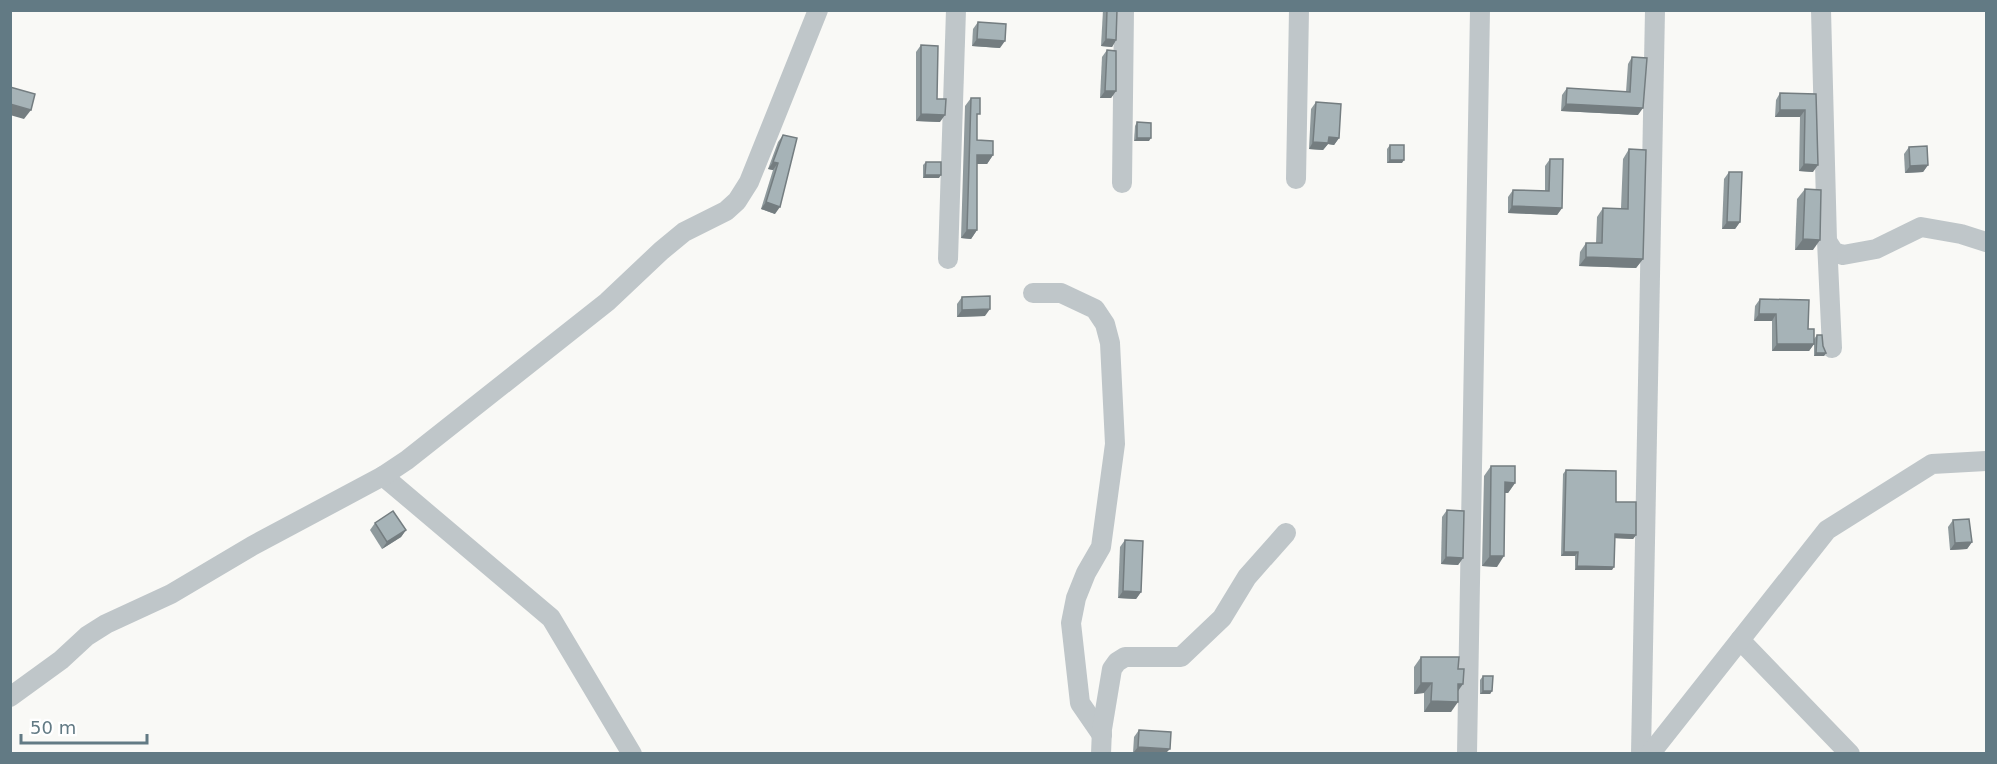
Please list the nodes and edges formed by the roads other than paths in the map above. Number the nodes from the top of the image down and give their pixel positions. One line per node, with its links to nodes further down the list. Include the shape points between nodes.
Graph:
1 (818, 10): 16 (street, via 749,182 737,201 726,211 684,232 607,302)
2 (956, 10): 12 (street)
3 (1124, 10): 9 (street)
4 (1299, 10): 8 (street)
5 (1480, 10): 22 (street)
6 (1655, 10): 23 (street)
7 (1821, 10): 10 (street)
8 (1296, 180)
9 (1122, 183)
10 (1827, 241): 11 (street, via 1834,252 1843,255 1876,249 1921,227); 14 (street)
11 (1986, 242)
12 (948, 258)
13 (1034, 293): 20 (street, via 1061,293 1095,309 1105,324 1110,343 1115,444 1101,547 1076,597 1071,623 1080,703)
14 (1832, 348)
15 (1986, 461): 18 (street, via 1932,464 1827,530)
16 (383, 476): 19 (street, via 171,594 106,624); 21 (street, via 551,618)
17 (1286, 532): 20 (street, via 1247,577 1222,618 1181,657 1125,657 1117,662 1112,669)
18 (1740, 640): 24 (street); 25 (street)
19 (10, 697)
20 (1101, 744)
21 (632, 753)
22 (1467, 753)
23 (1641, 753)
24 (1650, 753)
25 (1851, 753)

